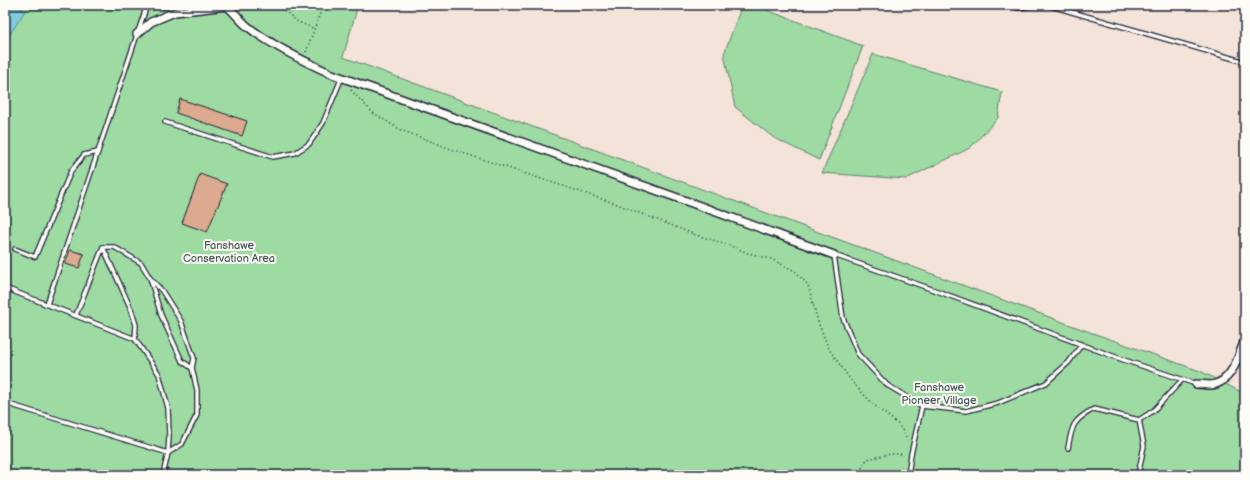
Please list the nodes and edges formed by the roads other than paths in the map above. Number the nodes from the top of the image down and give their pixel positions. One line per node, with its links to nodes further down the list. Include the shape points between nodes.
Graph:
1 (147, 5): 6 (lane)
2 (1011, 5): 3 (lane, via 1018,8)
3 (1033, 5)
4 (1048, 5): 7 (lane)
5 (227, 6): 6 (street, via 175,12 151,22); 8 (street, via 247,26 302,61)
6 (137, 34): 10 (lane)
7 (1245, 62)
8 (342, 77): 9 (lane, via 323,123 309,144 295,153 273,157); 13 (street)
9 (165, 122)
10 (98, 152): 12 (lane, via 84,155 70,171 35,257); 16 (lane)
11 (103, 247): 14 (lane, via 114,247 141,263); 17 (lane); 18 (lane, via 131,308 136,325)
12 (15, 249)
13 (834, 255): 20 (lane); 25 (lane, via 843,318 858,354 887,385)
14 (150, 278): 21 (lane, via 161,315 182,360); 21 (lane, via 181,321 194,358)
15 (5, 288): 16 (lane)
16 (46, 304): 17 (lane)
17 (76, 316): 18 (lane)
18 (135, 339): 28 (lane, via 159,374 168,408)
19 (1245, 339): 23 (street, via 1236,364 1222,382 1212,385)
20 (1082, 344): 22 (lane); 25 (lane, via 1069,362 1046,383 998,403 966,411)
21 (192, 368): 28 (lane, via 197,390 197,415 182,444)
22 (1182, 380): 23 (lane); 26 (lane, via 1153,411)
23 (1196, 384)
24 (5, 403): 28 (lane)
25 (922, 406): 30 (lane)
26 (1139, 420): 27 (lane, via 1094,409 1081,416 1072,429); 31 (lane, via 1144,446)
27 (1068, 448)
28 (168, 453): 29 (lane)
29 (163, 475)
30 (908, 475)
31 (1138, 475)

